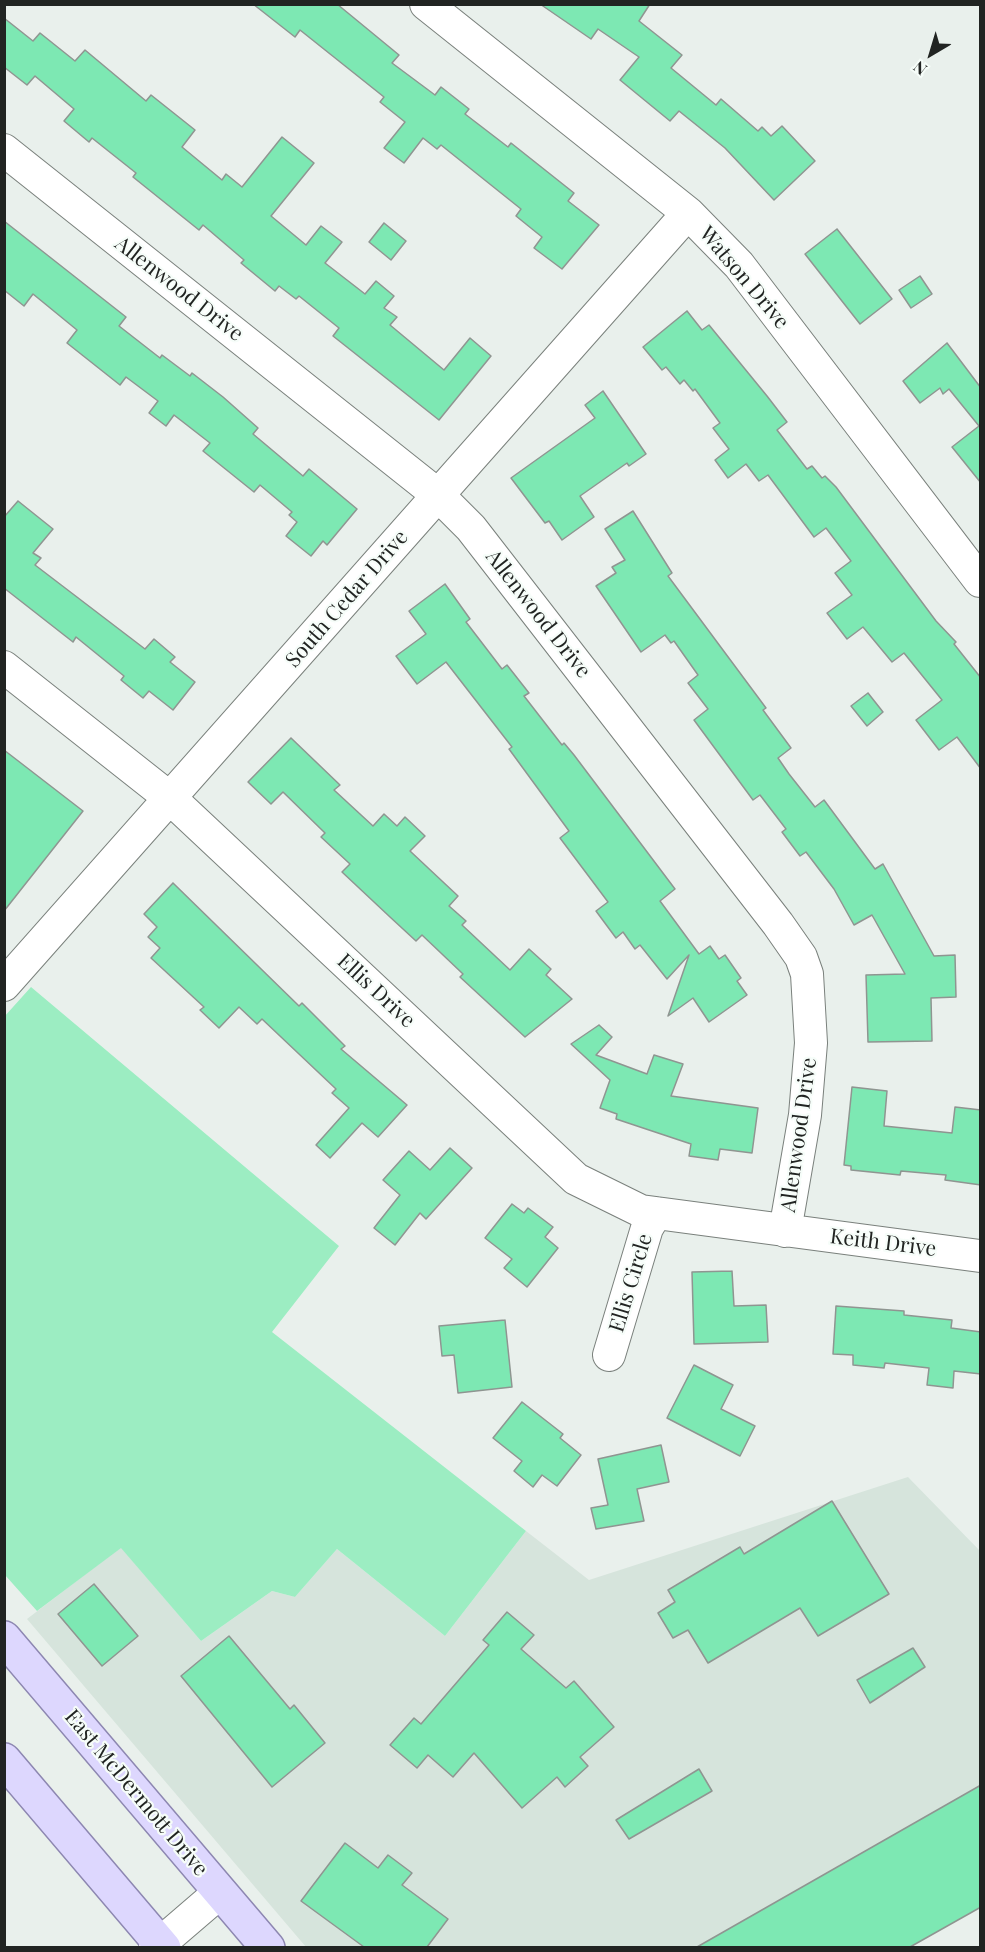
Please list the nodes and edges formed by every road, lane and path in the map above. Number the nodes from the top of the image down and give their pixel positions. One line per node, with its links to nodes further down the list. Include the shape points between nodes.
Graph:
1 (426, 4): 3 (street, Watson Drive)
2 (4, 150): 4 (street, Allenwood Drive)
3 (688, 213): 4 (street, South Cedar Drive); 5 (street, Watson Drive, via 739,265)
4 (438, 495): 7 (street, South Cedar Drive); 10 (street, Allenwood Drive, via 471,528 801,957 807,974 811,1043 806,1115)
5 (981, 581)
6 (4, 667): 7 (street, Ellis Drive)
7 (171, 799): 8 (street, South Cedar Drive); 9 (street, Ellis Drive, via 576,1179 641,1211)
8 (4, 985)
9 (656, 1213): 10 (street, Ellis Drive); 12 (street, Ellis Circle, via 647,1228)
10 (785, 1231): 11 (street, Keith Drive)
11 (981, 1256)
12 (609, 1354)
13 (4, 1638): 15 (main road, East McDermott Drive)
14 (4, 1760): 16 (main road)
15 (219, 1893): 16 (street); 17 (main road, East McDermott Drive)
16 (160, 1946)
17 (268, 1947)

